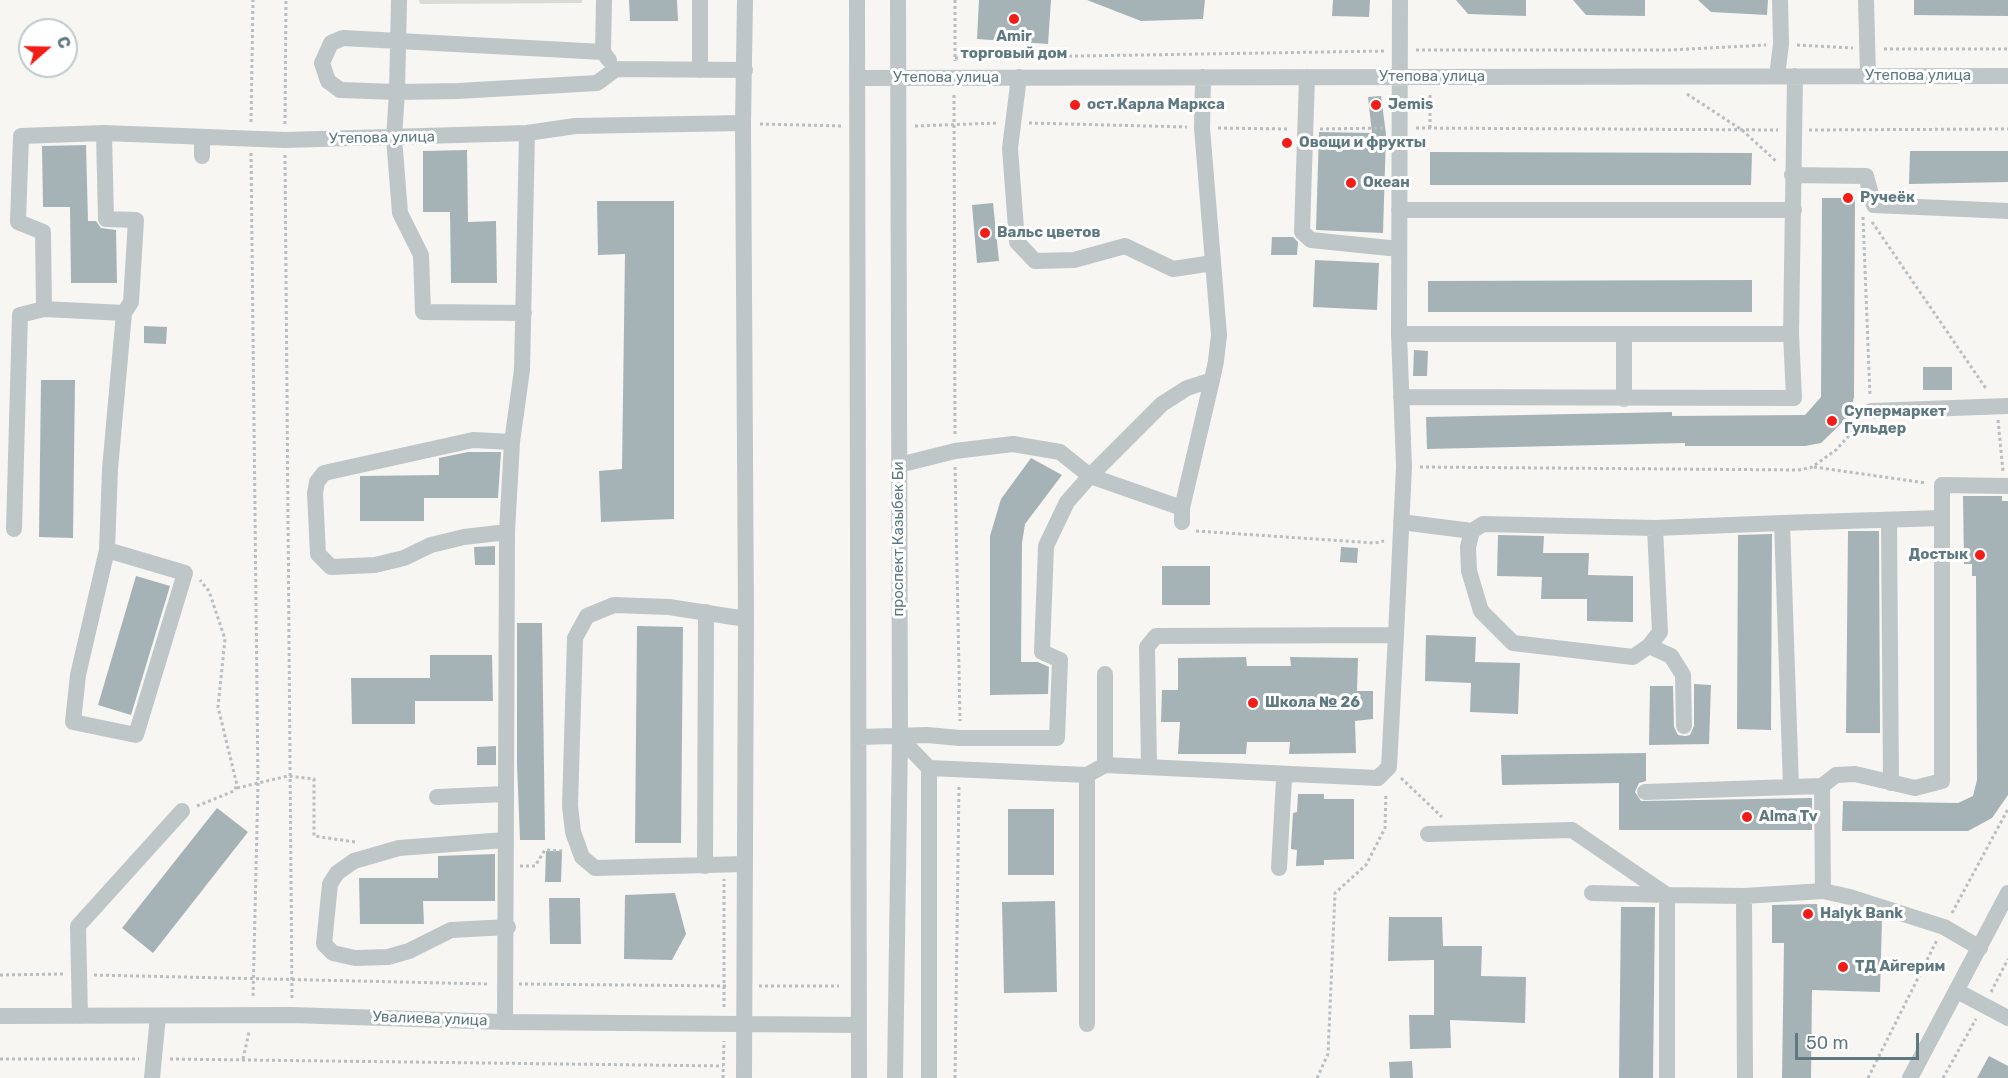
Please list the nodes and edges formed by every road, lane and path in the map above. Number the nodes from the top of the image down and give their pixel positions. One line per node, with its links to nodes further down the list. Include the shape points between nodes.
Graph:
1 (253, 0): 52 (path)
2 (285, 0): 54 (path)
3 (399, 0): 13 (street)
4 (604, 0): 18 (street)
5 (700, 0): 21 (street)
6 (745, 0): 22 (street)
7 (857, 0): 31 (street)
8 (898, 0): 32 (street, проспект Казыбек Би)
9 (955, 0): 19 (path)
10 (1400, 0): 17 (street)
11 (1780, 0): 14 (street)
12 (1866, 0): 15 (street)
13 (398, 43): 18 (street); 36 (street); 36 (street, via 343,38 331,43 322,63 328,81 340,90)
14 (1781, 44): 15 (path); 17 (path, via 1670,50); 23 (street)
15 (1866, 49): 16 (path); 25 (street)
16 (2008, 49)
17 (1400, 50): 19 (path); 30 (street)
18 (603, 52): 20 (street)
19 (955, 58): 33 (path)
20 (616, 69): 21 (street); 36 (street, via 597,83)
21 (700, 70): 22 (street)
22 (745, 70): 38 (street)
23 (1777, 76): 24 (street, Утепова улица); 30 (street, Утепова улица)
24 (1795, 76): 25 (street, Утепова улица); 48 (street)
25 (1868, 76): 26 (street, Утепова улица)
26 (2008, 76)
27 (1019, 77): 28 (street, Утепова улица); 33 (street, Утепова улица); 37 (street)
28 (1203, 77): 29 (street, Утепова улица); 42 (street)
29 (1306, 77): 30 (street, Утепова улица); 45 (street)
30 (1400, 77): 43 (street)
31 (857, 78): 32 (street, Утепова улица); 40 (street)
32 (898, 78): 33 (street, Утепова улица); 41 (street, проспект Казыбек Би)
33 (955, 78): 39 (path)
34 (1680, 90): 47 (path)
35 (1430, 91): 44 (path)
36 (397, 92): 53 (street)
37 (1012, 122): 39 (path); 42 (path); 61 (street, via 1010,148 1017,242 1035,261 1074,260 1125,246 1173,269)
38 (742, 123): 40 (path); 50 (street, Утепова улица, via 575,126); 94 (street)
39 (953, 125): 41 (path); 75 (path)
40 (857, 126): 99 (street)
41 (898, 127): 76 (street, проспект Казыбек Би)
42 (1202, 128): 45 (path); 61 (street)
43 (1400, 128): 44 (path); 45 (path); 57 (street)
44 (1430, 128): 47 (path)
45 (1306, 129): 60 (street, via 1302,232 1311,240)
46 (2008, 129): 48 (path)
47 (1742, 130): 48 (path); 56 (path)
48 (1793, 130): 56 (street)
49 (104, 133): 51 (street, Утепова улица); 62 (street, Утепова улица, via 21,136 18,222 43,232); 63 (street, via 106,219 136,220 131,302)
50 (527, 133): 53 (street, Утепова улица); 64 (street)
51 (202, 137): 52 (street, Утепова улица); 55 (street)
52 (251, 137): 54 (street, Утепова улица); 110 (path)
53 (394, 138): 54 (street, Утепова улица); 64 (street, via 400,213 421,255 423,312)
54 (285, 140): 109 (path)
55 (201, 156)
56 (1792, 175): 58 (street); 59 (street, via 1866,176 1874,205)
57 (1399, 210): 58 (street); 60 (street)
58 (1794, 210): 66 (street)
59 (2008, 211)
60 (1399, 249): 65 (street)
61 (1214, 263): 69 (street, via 1219,335)
62 (44, 309): 63 (street); 88 (street, via 20,315)
63 (124, 313): 91 (street, via 110,469)
64 (524, 313): 74 (street, via 522,370)
65 (1399, 334): 67 (street); 70 (street)
66 (1791, 334): 67 (street); 71 (street, via 1794,398)
67 (1624, 336): 71 (street)
68 (1979, 378): 73 (path, via 1863,208)
69 (1212, 380): 79 (street, via 1186,388 1162,404); 82 (street)
70 (1401, 397): 71 (street); 77 (street)
71 (1624, 399)
72 (2002, 406): 73 (street); 81 (path)
73 (1871, 411): 78 (path, via 1836,450)
74 (512, 442): 90 (street); 90 (street, via 473,440 324,473 315,493 318,554 331,567 375,565 404,558 431,545)
75 (955, 451): 76 (street); 79 (street, via 1013,444 1060,452); 101 (path)
76 (899, 465): 100 (street, проспект Казыбек Би)
77 (1404, 466): 78 (path, via 1799,470); 85 (street)
78 (1812, 467): 80 (path)
79 (1090, 476): 82 (street); 101 (street, via 1067,502 1046,546 1042,652 1060,660 1057,738)
80 (1942, 485): 81 (street); 83 (street)
81 (2006, 486)
82 (1182, 515): 85 (path, via 1191,530 1375,543 1385,541)
83 (1941, 519): 84 (street); 111 (street, via 1942,781 1915,788)
84 (1889, 520): 86 (street); 111 (street)
85 (1401, 522): 89 (street); 95 (street)
86 (1782, 523): 87 (street); 113 (street)
87 (1655, 528): 89 (street, via 1483,524); 96 (street, via 1660,632)
88 (14, 529)
89 (1472, 531): 96 (street, via 1469,571 1481,611 1513,643 1632,657)
90 (507, 532): 116 (street)
91 (108, 550): 92 (street); 92 (street, via 78,675 73,722 136,735)
92 (185, 573): 114 (path, via 198,577 209,591 225,639 218,707)
93 (706, 612): 94 (street); 124 (street, via 669,606 614,605 587,616 575,638 570,806); 128 (street)
94 (746, 619): 126 (street)
95 (1396, 635): 103 (street, via 1156,636 1147,647); 106 (street)
96 (1649, 645): 98 (street, via 1671,656 1683,675)
97 (1105, 674): 102 (street)
98 (1684, 726)
99 (859, 737): 100 (street); 159 (street)
100 (900, 738): 101 (street); 104 (street); 168 (street, проспект Казыбек Би)
101 (960, 738)
102 (1105, 765): 103 (street); 108 (street)
103 (1149, 767): 107 (street)
104 (929, 768): 105 (street); 169 (street)
105 (959, 769): 108 (street); 170 (path)
106 (1384, 772): 107 (street); 120 (path); 171 (path, via 1388,795 1385,828 1366,865 1335,893 1328,1054)
107 (1291, 774): 129 (street, via 1284,778)
108 (1087, 775): 158 (street)
109 (288, 776): 110 (path); 123 (path, via 316,781 315,838); 142 (path)
110 (258, 783): 114 (path); 141 (path)
111 (1892, 783): 112 (street, via 1855,774 1836,775)
112 (1822, 786): 113 (street); 130 (street)
113 (1791, 787): 115 (street)
114 (237, 788): 119 (path)
115 (1645, 792)
116 (506, 794): 117 (street); 122 (street)
117 (437, 797)
118 (2008, 809): 136 (path)
119 (182, 811): 139 (street, via 78,927)
120 (1459, 833): 121 (street); 133 (street, via 1572,830)
121 (1428, 834)
122 (506, 840): 127 (street); 135 (street, via 399,848 354,861 337,873 330,884 324,944 333,953 355,958 388,957 451,930)
123 (363, 843)
124 (580, 852): 127 (path, via 545,850 535,866); 128 (street, via 595,868)
125 (724, 864): 126 (street); 128 (street); 144 (path)
126 (745, 864): 145 (street)
127 (506, 865): 135 (street)
128 (705, 866)
129 (1279, 868)
130 (1823, 891): 134 (street); 136 (street)
131 (1592, 893): 133 (street)
132 (2008, 893): 137 (street)
133 (1667, 895): 134 (street); 172 (street)
134 (1744, 896): 173 (street)
135 (508, 927): 143 (street)
136 (1944, 927): 137 (street); 174 (path)
137 (1980, 948): 147 (street)
138 (2008, 959): 148 (path)
139 (80, 974): 140 (path); 141 (path); 151 (street)
140 (0, 975)
141 (254, 980): 142 (path); 153 (path)
142 (291, 981): 143 (path); 149 (path)
143 (506, 984): 144 (path); 155 (street)
144 (723, 986): 145 (path); 157 (path)
145 (744, 986): 146 (path); 156 (street)
146 (839, 986)
147 (1957, 991): 148 (street); 175 (street)
148 (1984, 1005): 154 (street); 176 (path)
149 (292, 1015): 153 (street, Увалиева улица); 155 (street, Увалиева улица)
150 (0, 1016): 151 (street, Увалиева улица)
151 (80, 1016): 152 (street, Увалиева улица)
152 (158, 1016): 153 (street, Увалиева улица); 161 (street)
153 (252, 1016): 162 (path)
154 (2008, 1018)
155 (505, 1022): 157 (street, Увалиева улица)
156 (743, 1022): 157 (street, Увалиева улица); 159 (street, Увалиева улица); 166 (street)
157 (724, 1023): 163 (path)
158 (1087, 1024)
159 (859, 1025): 167 (street)
160 (0, 1059): 161 (path)
161 (152, 1059): 162 (path); 164 (street)
162 (243, 1059): 163 (path)
163 (723, 1066): 165 (path)
164 (152, 1078)
165 (723, 1078)
166 (744, 1078)
167 (859, 1078)
168 (895, 1078)
169 (928, 1078)
170 (955, 1078)
171 (1317, 1078)
172 (1667, 1078)
173 (1745, 1078)
174 (1868, 1078)
175 (1910, 1078)
176 (1943, 1078)

